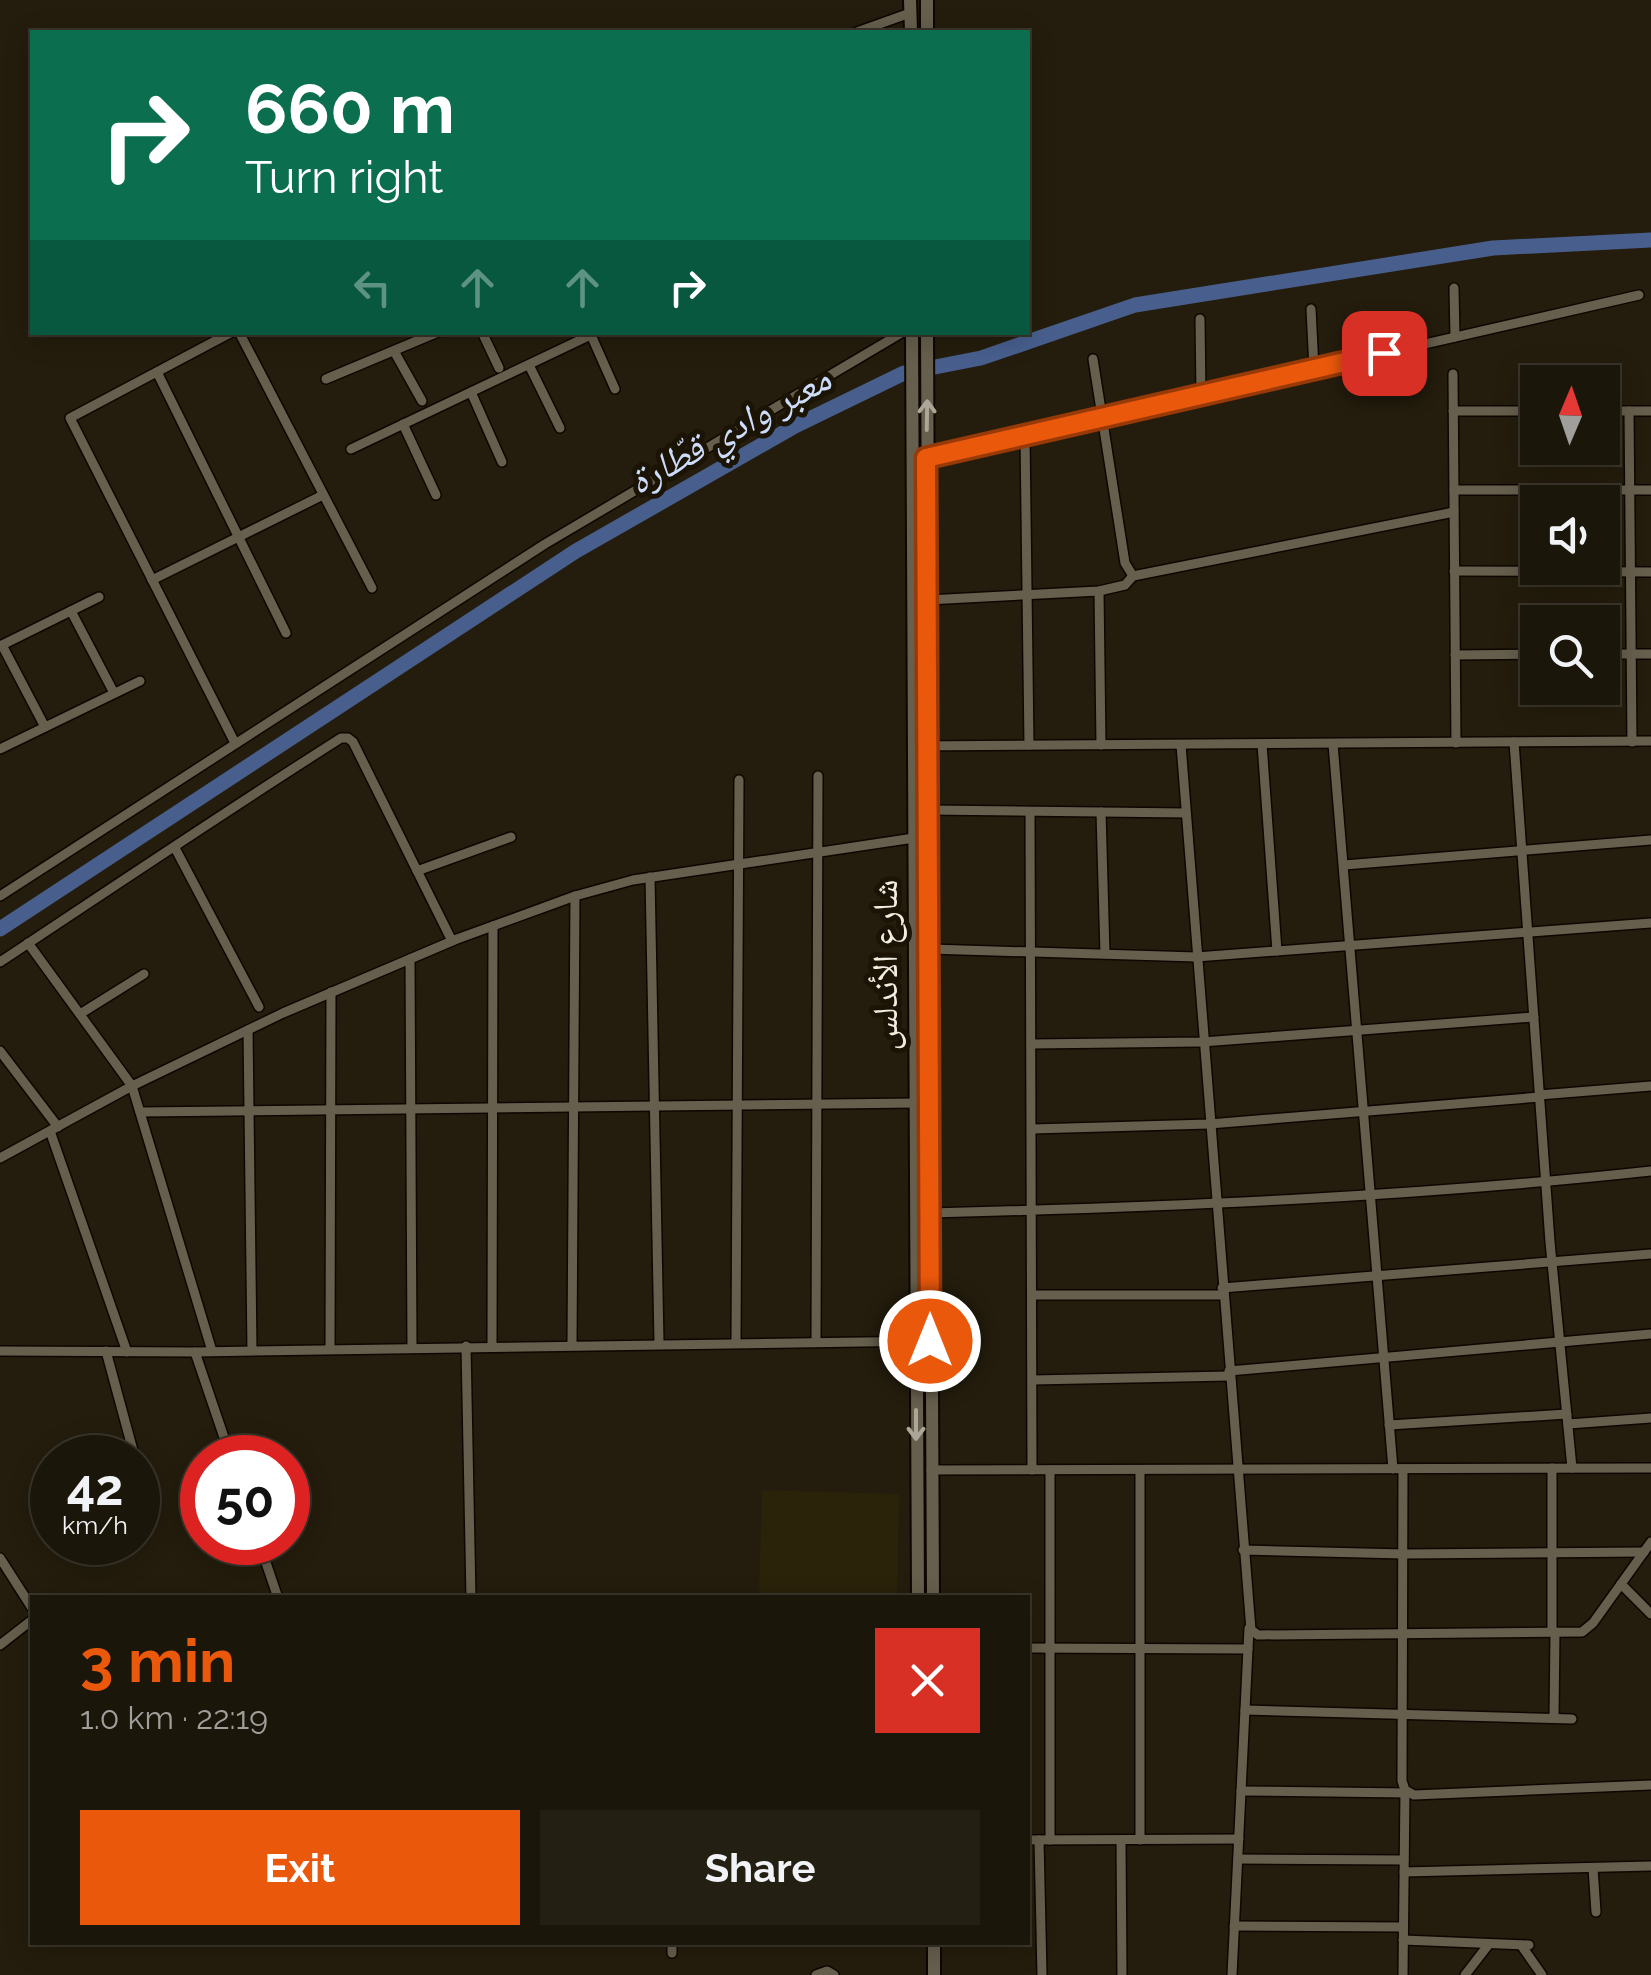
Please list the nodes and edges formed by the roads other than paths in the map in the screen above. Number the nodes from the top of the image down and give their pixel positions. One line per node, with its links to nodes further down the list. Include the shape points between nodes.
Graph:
1 (927, 0): 4 (main road)
2 (910, 7): 3 (street)
3 (861, 30)
4 (927, 30)
5 (1454, 288): 18 (street)
6 (1639, 295): 18 (street)
7 (1311, 309): 23 (street)
8 (1200, 318): 29 (street)
9 (226, 335): 24 (street)
10 (242, 335): 46 (street)
11 (423, 335): 19 (street)
12 (483, 335): 22 (street)
13 (592, 335): 21 (street)
14 (594, 335): 27 (street)
15 (898, 335): 74 (street, via 544,544)
16 (912, 335): 81 (main road, شارع الأندلس)
17 (927, 335): 41 (main road, شارع الأندلس, one-way to 17)
18 (1455, 337): 23 (street)
19 (394, 351): 26 (street); 30 (street)
20 (1093, 359): 36 (street)
21 (529, 364): 28 (street); 38 (street)
22 (499, 368)
23 (1314, 370): 29 (street)
24 (157, 372): 49 (street); 54 (street, via 70,418)
25 (1453, 374): 31 (street)
26 (326, 380)
27 (616, 389)
28 (471, 392): 37 (street); 42 (street)
29 (1201, 395): 36 (street)
30 (422, 400)
31 (1453, 411): 32 (street); 43 (street)
32 (1520, 411)
33 (1620, 411): 34 (street)
34 (1629, 411): 35 (street); 44 (street)
35 (1651, 411)
36 (1103, 418): 39 (street); 53 (street, via 1125,563)
37 (403, 424): 40 (street); 47 (street)
38 (560, 428)
39 (1026, 436): 41 (street); 57 (street)
40 (351, 448)
41 (926, 458): 59 (main road, شارع الأندلس)
42 (502, 462)
43 (1454, 490): 44 (street); 48 (street)
44 (1630, 490): 45 (street); 51 (street)
45 (1651, 490)
46 (323, 494): 49 (street); 55 (street)
47 (436, 495)
48 (1454, 512): 50 (street); 53 (street)
49 (240, 536): 54 (street); 61 (street)
50 (1454, 571): 51 (street); 67 (street)
51 (1630, 572): 52 (street); 65 (street)
52 (1651, 572)
53 (1134, 576): 56 (street, via 1126,585)
54 (152, 580): 74 (street)
55 (372, 588)
56 (1099, 591): 57 (street); 80 (street)
57 (1027, 594): 59 (street); 79 (street)
58 (99, 597): 60 (street)
59 (927, 600): 81 (main road, شارع الأندلس)
60 (71, 611): 62 (street); 69 (street)
61 (286, 633)
62 (1, 645): 70 (street)
63 (1520, 654): 67 (street)
64 (1620, 654): 65 (street)
65 (1631, 654): 66 (street); 72 (street)
66 (1651, 654)
67 (1455, 655): 75 (street)
68 (140, 680): 69 (street)
69 (114, 694): 70 (street)
70 (44, 727): 82 (street)
71 (1514, 742): 72 (street); 75 (street); 94 (street)
72 (1632, 742): 73 (street)
73 (1651, 742)
74 (235, 743): 99 (street)
75 (1456, 743): 78 (street)
76 (1181, 744): 77 (street); 80 (street); 88 (street)
77 (1262, 744): 78 (street); 109 (street)
78 (1333, 744): 96 (street)
79 (1029, 745): 80 (street); 81 (street)
80 (1101, 745)
81 (921, 746): 85 (main road, شارع الأندلس); 90 (main road, شارع الأندلس)
82 (0, 748)
83 (818, 776): 93 (street)
84 (739, 780): 95 (street)
85 (928, 810): 86 (street); 107 (main road, شارع الأندلس)
86 (1030, 812): 87 (street); 108 (street)
87 (1101, 812): 88 (street); 110 (street)
88 (1186, 813): 111 (street)
89 (511, 837): 97 (street)
90 (914, 838): 93 (street); 128 (main road, شارع الأندلس)
91 (1651, 840): 94 (street)
92 (175, 848): 97 (street, via 348,738); 105 (street); 116 (street)
93 (816, 851): 95 (street); 127 (street)
94 (1522, 852): 96 (street); 103 (street)
95 (736, 864): 98 (street); 131 (street)
96 (1344, 866): 106 (street)
97 (417, 871): 104 (street)
98 (650, 877): 100 (street); 130 (street)
99 (0, 896)
100 (576, 896): 102 (street); 132 (street)
101 (1651, 923): 103 (street)
102 (493, 926): 104 (street); 133 (street)
103 (1527, 933): 106 (street); 118 (street)
104 (452, 942): 112 (street)
105 (28, 943): 113 (street); 117 (street)
106 (1350, 947): 109 (street); 120 (street)
107 (930, 949): 108 (street); 129 (main road, شارع الأندلس)
108 (1029, 951): 110 (street); 122 (street)
109 (1278, 952): 111 (street)
110 (1105, 954): 111 (street)
111 (1196, 957): 121 (street)
112 (410, 959): 115 (street); 134 (street)
113 (0, 962)
114 (144, 974): 117 (street)
115 (332, 992): 119 (street); 135 (street)
116 (259, 1008)
117 (80, 1014): 124 (street)
118 (1534, 1018): 120 (street); 126 (street)
119 (248, 1030): 124 (street); 136 (street)
120 (1356, 1030): 121 (street); 137 (street)
121 (1202, 1042): 122 (street); 139 (street)
122 (1031, 1044): 141 (street)
123 (0, 1051): 140 (street)
124 (132, 1086): 138 (street); 140 (street)
125 (1651, 1086): 126 (street)
126 (1540, 1096): 137 (street); 144 (street)
127 (814, 1103): 128 (street); 131 (street); 155 (street)
128 (915, 1103): 129 (street); 156 (main road, شارع الأندلس)
129 (930, 1103): 148 (main road, شارع الأندلس)
130 (654, 1104): 131 (street); 132 (street); 158 (street)
131 (736, 1104): 157 (street)
132 (575, 1105): 133 (street); 159 (street)
133 (493, 1106): 134 (street); 161 (street)
134 (412, 1107): 135 (street); 163 (street)
135 (329, 1109): 136 (street); 164 (street)
136 (248, 1110): 138 (street); 165 (street)
137 (1363, 1110): 139 (street); 145 (street)
138 (140, 1112): 170 (street)
139 (1209, 1124): 141 (street); 146 (street)
140 (54, 1129): 142 (street); 168 (street)
141 (1032, 1129): 147 (street)
142 (0, 1158)
143 (1651, 1171): 144 (street)
144 (1546, 1182): 145 (street); 150 (street)
145 (1370, 1195): 146 (street); 151 (street)
146 (1215, 1205): 147 (street); 152 (street)
147 (1032, 1210): 148 (street); 153 (street)
148 (930, 1213): 156 (main road, شارع الأندلس)
149 (1651, 1254): 150 (street)
150 (1552, 1262): 151 (street); 160 (street)
151 (1376, 1275): 152 (street); 171 (street)
152 (1223, 1292): 153 (street); 172 (street)
153 (1032, 1296): 173 (street)
154 (1651, 1334): 160 (street)
155 (816, 1341): 156 (street); 157 (street)
156 (923, 1341): 184 (main road, شارع الأندلس); 198 (main road, شارع الأندلس, one-way to 198)
157 (736, 1342): 158 (street)
158 (659, 1343): 159 (street)
159 (572, 1344): 161 (street)
160 (1560, 1344): 171 (street); 175 (street)
161 (492, 1345): 162 (street)
162 (466, 1346): 163 (street); 197 (street)
163 (412, 1347): 164 (street)
164 (330, 1348): 165 (street)
165 (252, 1350): 170 (street)
166 (106, 1351): 167 (street); 168 (street); 177 (street)
167 (0, 1352)
168 (127, 1352): 169 (street)
169 (195, 1352): 170 (street); 178 (street)
170 (212, 1352)
171 (1383, 1358): 172 (street); 176 (street)
172 (1230, 1374): 173 (street); 182 (street)
173 (1032, 1380): 185 (street)
174 (1651, 1418): 175 (street)
175 (1568, 1419): 176 (street); 180 (street)
176 (1389, 1425): 183 (street)
177 (129, 1435)
178 (222, 1435)
179 (1552, 1468): 180 (street); 183 (street); 191 (street)
180 (1572, 1468): 181 (street)
181 (1651, 1468)
182 (1238, 1469): 183 (street); 187 (street); 189 (street)
183 (1398, 1469): 192 (street)
184 (931, 1470): 185 (street); 199 (main road, شارع الأندلس)
185 (1032, 1470): 186 (street)
186 (1050, 1470): 187 (street); 208 (street)
187 (1140, 1470): 209 (street)
188 (1651, 1542): 190 (street)
189 (1243, 1550): 192 (street); 203 (street)
190 (1644, 1552): 191 (street); 195 (street)
191 (1551, 1553): 192 (street); 204 (street)
192 (1404, 1554): 205 (street)
193 (0, 1559): 200 (street)
194 (267, 1565): 196 (street)
195 (1621, 1584): 201 (street); 204 (street, via 1586,1630)
196 (277, 1595)
197 (471, 1595)
198 (918, 1595)
199 (933, 1595)
200 (30, 1605)
201 (1651, 1614)
202 (30, 1622): 206 (street)
203 (1249, 1625): 205 (street, via 1258,1634); 210 (street)
204 (1553, 1632): 205 (street); 213 (street)
205 (1404, 1634): 212 (street)
206 (0, 1645)
207 (1030, 1648): 208 (street)
208 (1050, 1648): 209 (street); 219 (street)
209 (1140, 1648): 210 (street); 221 (street)
210 (1248, 1649): 211 (street)
211 (1245, 1710): 212 (street); 216 (street)
212 (1403, 1714): 213 (street); 217 (street)
213 (1554, 1718): 214 (street)
214 (1572, 1719)
215 (1651, 1786): 217 (street)
216 (1241, 1791): 217 (street); 218 (street)
217 (1406, 1792): 223 (street)
218 (1238, 1839): 221 (street); 222 (street)
219 (1039, 1840): 220 (street); 236 (street)
220 (1121, 1840): 221 (street); 237 (street)
221 (1140, 1840)
222 (1238, 1859): 223 (street); 228 (street)
223 (1404, 1860): 226 (street)
224 (1651, 1866): 225 (street)
225 (1593, 1868): 226 (street); 227 (street)
226 (1404, 1872): 229 (street)
227 (1596, 1912)
228 (1234, 1926): 229 (street); 238 (street)
229 (1403, 1927): 230 (street)
230 (1403, 1940): 231 (street); 239 (street)
231 (1490, 1944): 240 (street); 241 (street, via 1525,1945)
232 (934, 1945): 235 (main road)
233 (816, 1975): 234 (street)
234 (834, 1975)
235 (934, 1975)
236 (1042, 1975)
237 (1122, 1975)
238 (1232, 1975)
239 (1402, 1975)
240 (1465, 1975)
241 (1542, 1975)

